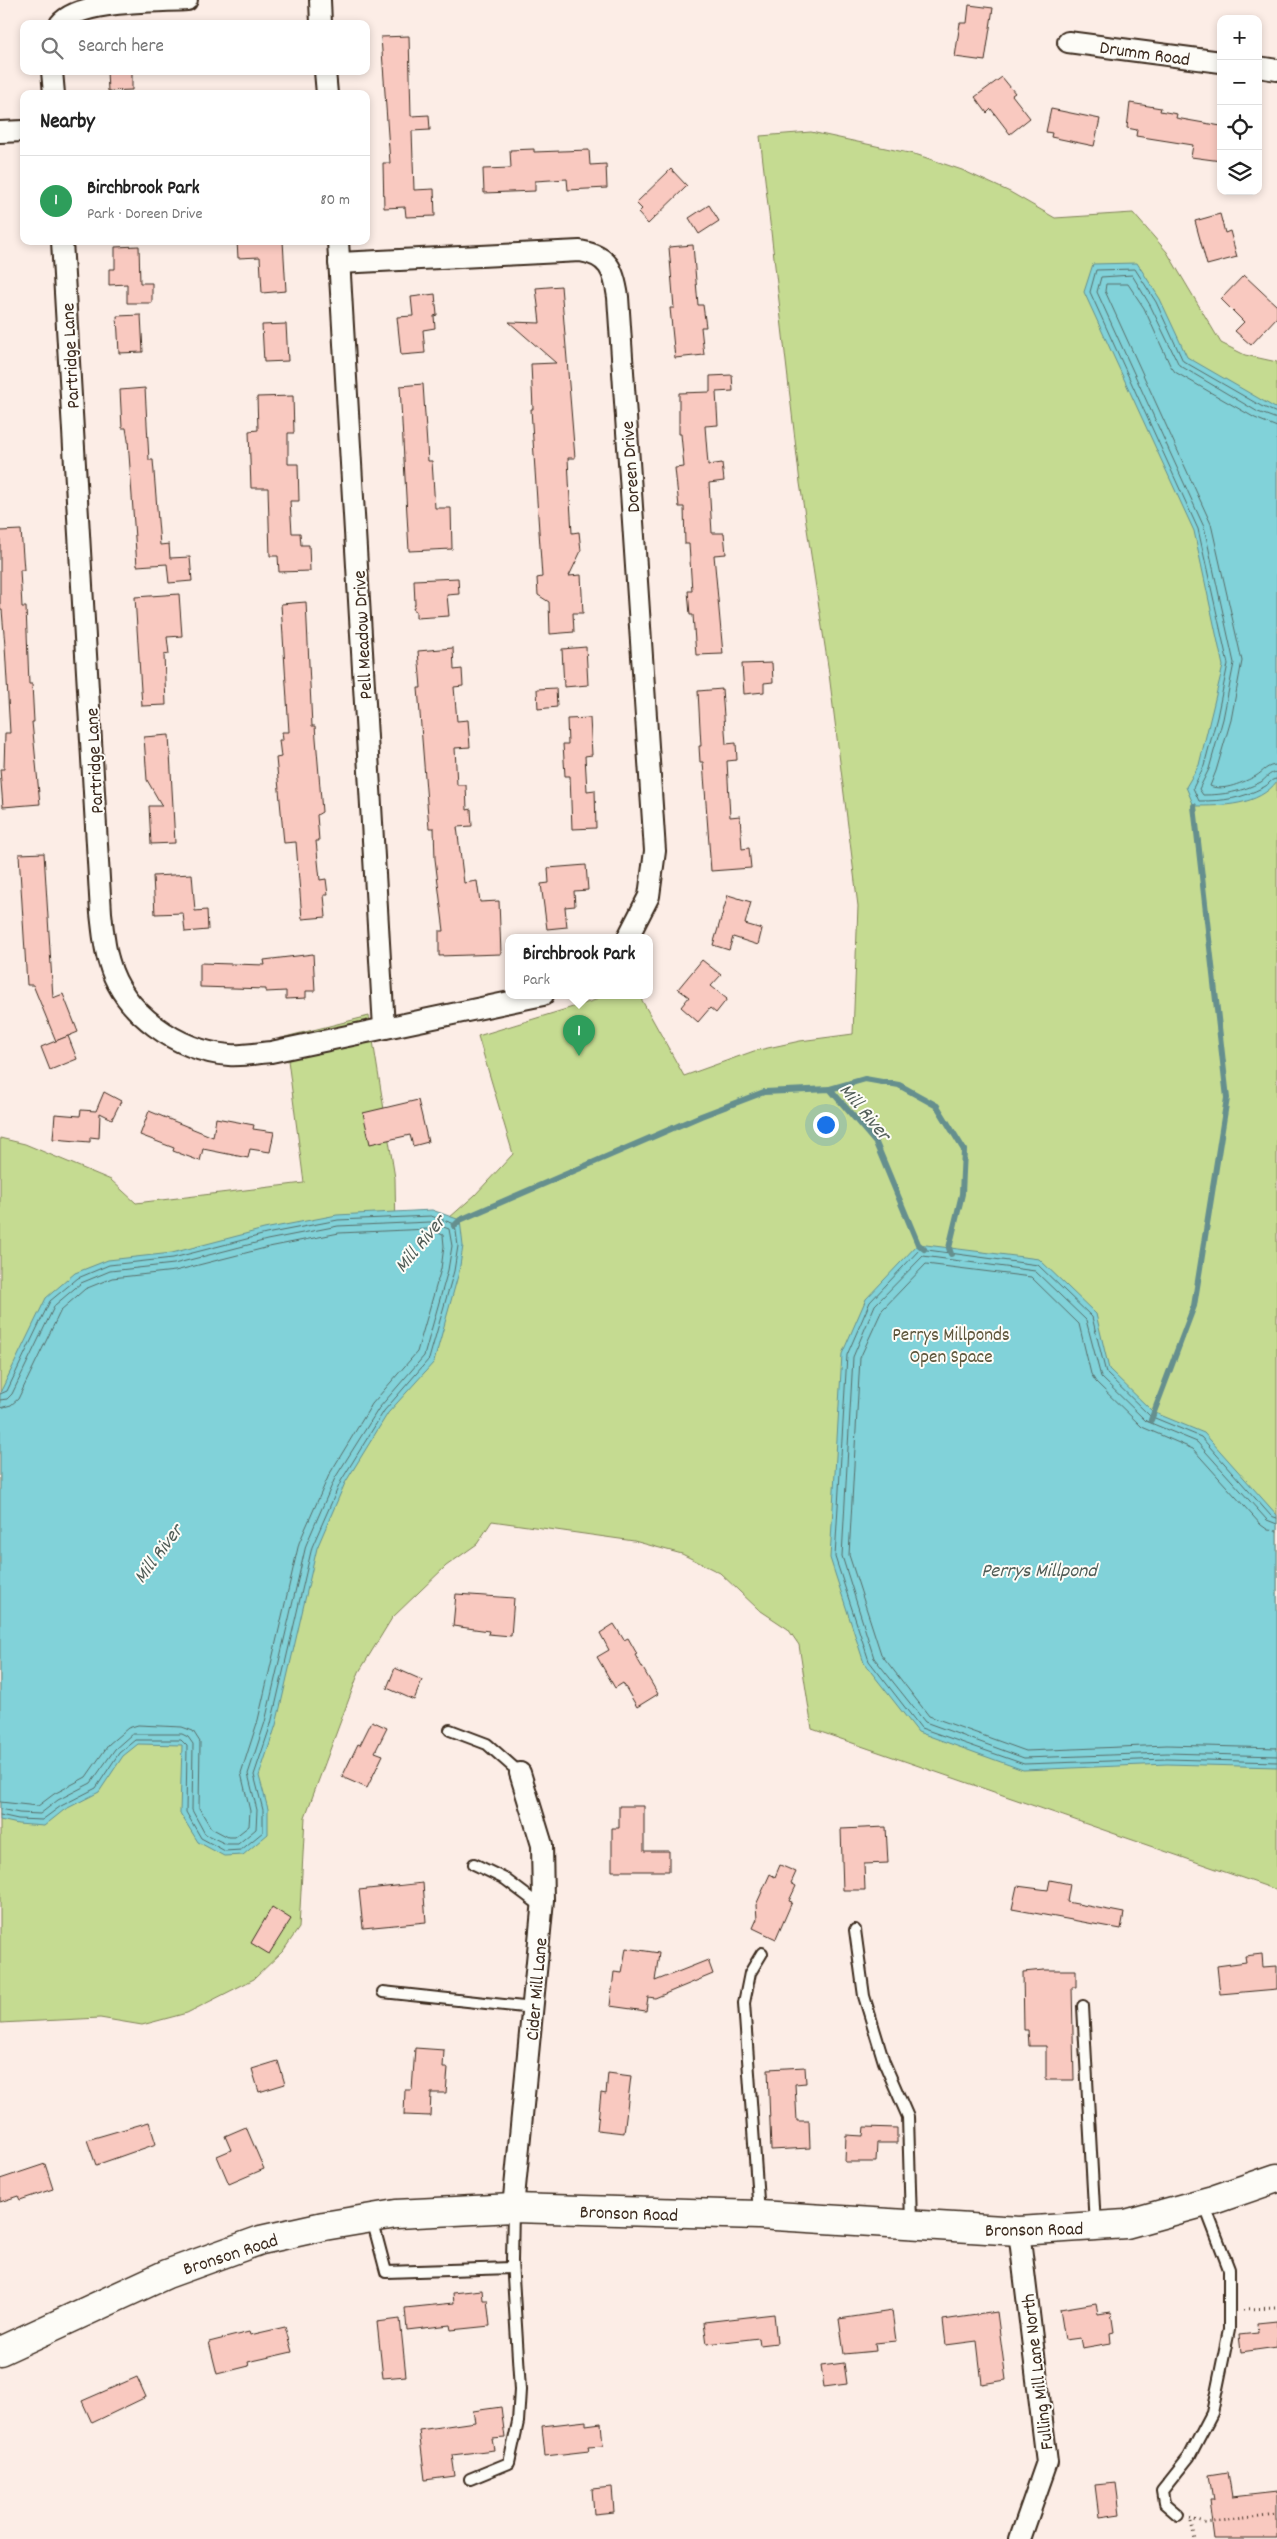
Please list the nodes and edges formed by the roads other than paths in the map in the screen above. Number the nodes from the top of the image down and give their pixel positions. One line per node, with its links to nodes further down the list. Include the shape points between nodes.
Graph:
1 (187, 0): 3 (street, via 88,7 69,14)
2 (320, 0): 4 (street)
3 (64, 20)
4 (321, 20)
5 (1068, 42): 6 (street, Drumm Road)
6 (1217, 61)
7 (1262, 68): 8 (street)
8 (1277, 70)
9 (52, 75): 11 (street)
10 (325, 75): 12 (street)
11 (54, 90)
12 (327, 90)
13 (20, 131): 14 (street)
14 (0, 132)
15 (62, 245): 20 (street, Partridge Lane, via 102,913 106,949 114,977 128,999 160,1029 176,1040 212,1053 271,1052)
16 (338, 245): 17 (street, Pell Meadow Drive)
17 (339, 262): 18 (street, Doreen Drive, via 580,252 600,257 612,271 618,297 655,851 649,896); 20 (street, Pell Meadow Drive)
18 (630, 934)
19 (524, 999): 20 (street)
20 (384, 1028)
21 (450, 1730): 22 (lane, via 487,1744)
22 (520, 1773): 24 (street, Cider Mill Lane, via 542,1846)
23 (474, 1864): 24 (lane, via 505,1879)
24 (542, 1907): 29 (street, Cider Mill Lane)
25 (855, 1930): 35 (lane, via 864,1996 884,2062 908,2116)
26 (762, 1953): 33 (lane, via 750,1974 744,2003)
27 (383, 1992): 29 (lane)
28 (1083, 2006): 36 (lane)
29 (533, 2008): 32 (street, Cider Mill Lane)
30 (1277, 2178): 31 (main road, Bronson Road)
31 (1203, 2202): 36 (main road, Bronson Road, via 1126,2224); 41 (lane, via 1229,2269 1229,2330 1212,2413 1189,2457 1162,2491 1164,2502)
32 (513, 2208): 33 (main road, Bronson Road); 34 (main road, Bronson Road); 38 (lane)
33 (759, 2215): 35 (main road, Bronson Road)
34 (372, 2218): 38 (lane, via 386,2272); 39 (main road, Bronson Road, via 261,2240 168,2274)
35 (911, 2224): 37 (main road, Bronson Road)
36 (1096, 2226): 37 (main road, Bronson Road)
37 (1019, 2231): 42 (street, Fulling Mill Lane North, via 1046,2462)
38 (512, 2268): 40 (lane, via 520,2390 516,2430 509,2463)
39 (0, 2351)
40 (470, 2479)
41 (1178, 2515)
42 (1020, 2539)

